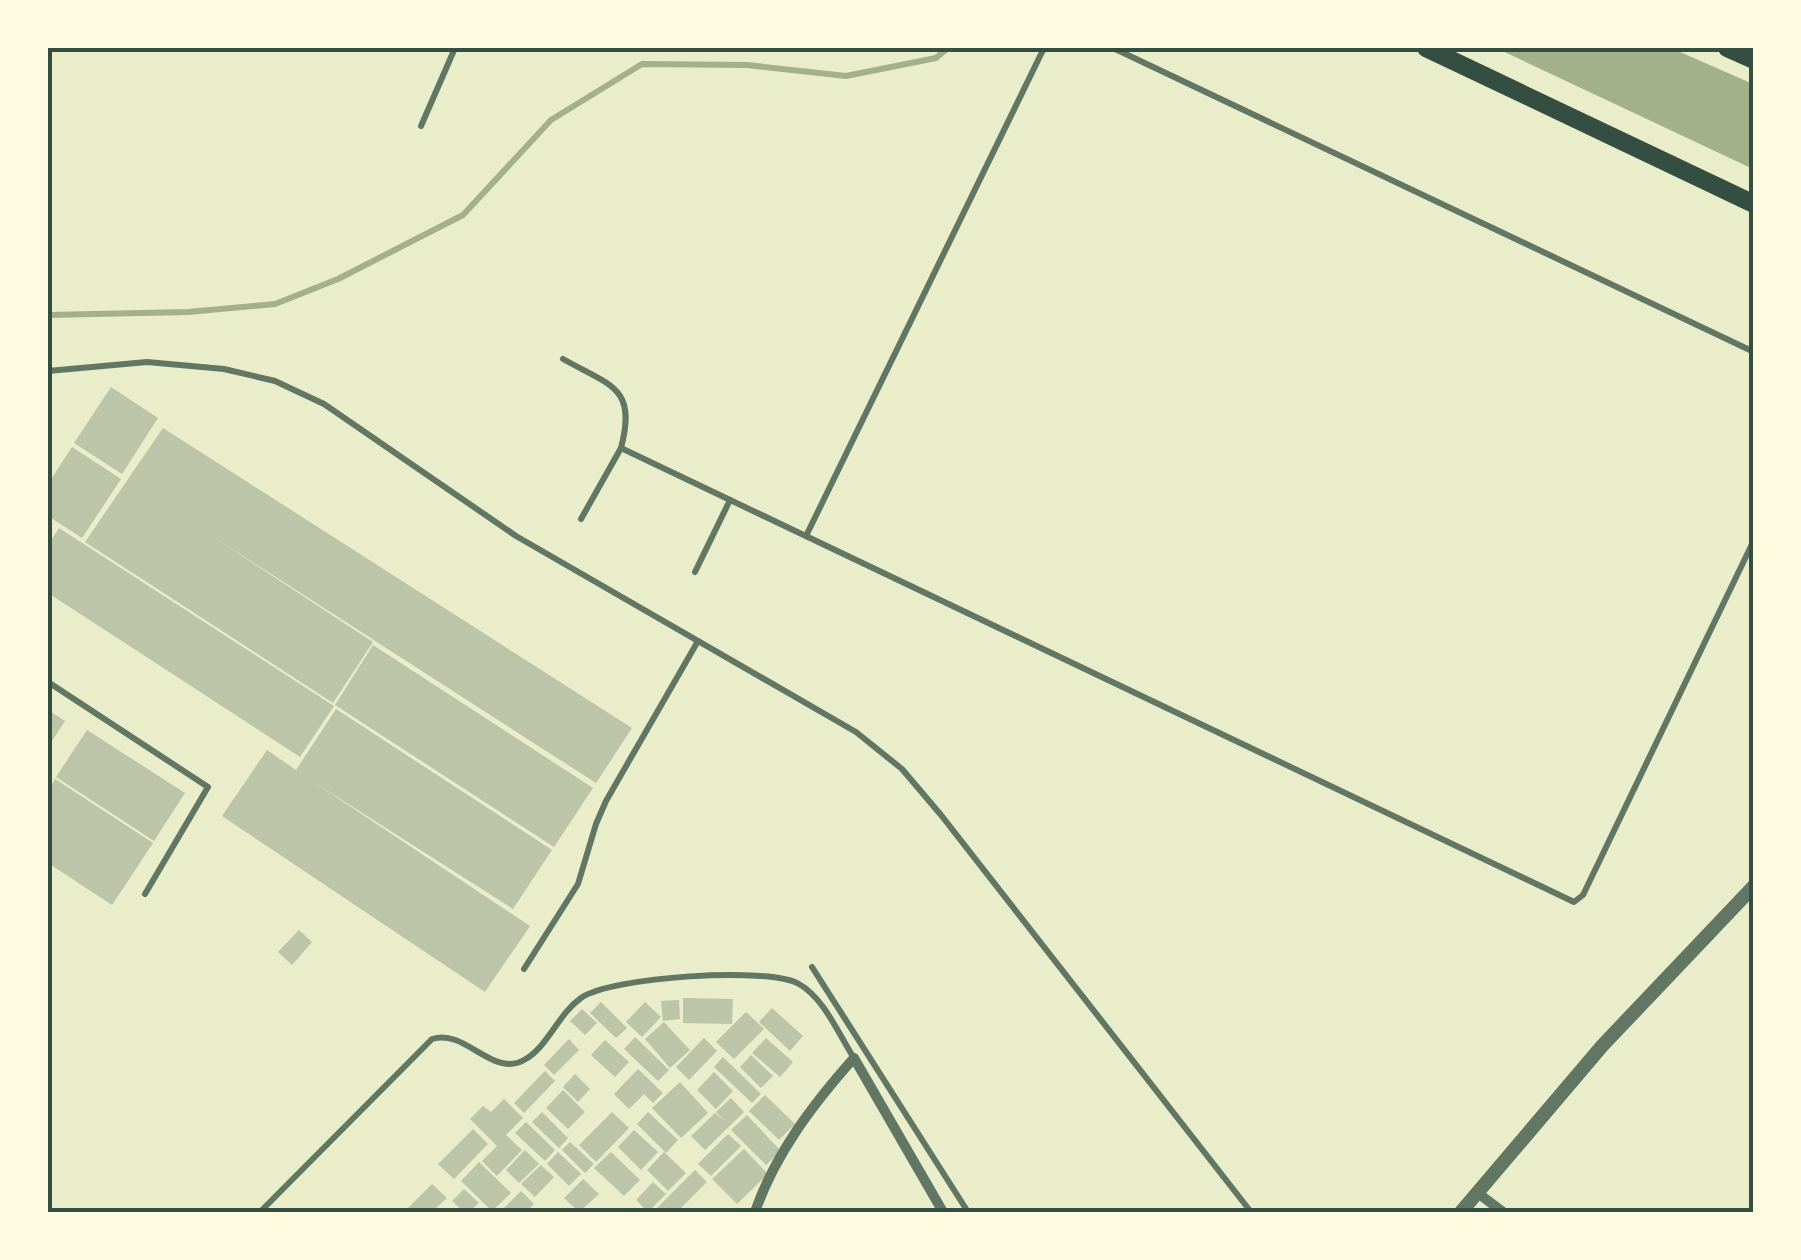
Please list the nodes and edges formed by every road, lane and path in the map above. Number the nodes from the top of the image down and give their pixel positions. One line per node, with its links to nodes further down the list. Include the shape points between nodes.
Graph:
1 (455, 48): 5 (lane)
2 (1044, 48): 13 (lane)
3 (1113, 48): 7 (lane)
4 (1426, 48): 6 (main road)
5 (421, 126)
6 (1754, 204)
7 (1754, 352)
8 (564, 359): 10 (lane, via 623,398 628,410)
9 (48, 371): 16 (lane, via 147,362 224,368 275,382 324,404 516,536)
10 (621, 448): 11 (lane); 12 (lane)
11 (730, 500): 13 (lane); 15 (lane)
12 (581, 519)
13 (806, 536): 14 (lane, via 1574,902)
14 (1754, 540)
15 (696, 572)
16 (698, 641): 21 (lane, via 606,801 578,884); 28 (lane, via 856,732 902,770)
17 (48, 682): 19 (lane, via 208,787)
18 (1754, 886): 23 (street, via 1602,1046)
19 (145, 894)
20 (812, 968): 27 (lane)
21 (524, 969)
22 (854, 1058): 24 (lane, via 818,1002 795,981 731,976 614,984 568,1008 522,1062 493,1060 455,1038 432,1039); 25 (street, via 802,1121); 26 (street)
23 (1479, 1194): 29 (street); 30 (street)
24 (260, 1212)
25 (754, 1212)
26 (943, 1212)
27 (968, 1212)
28 (1251, 1212)
29 (1461, 1212)
30 (1503, 1212)

